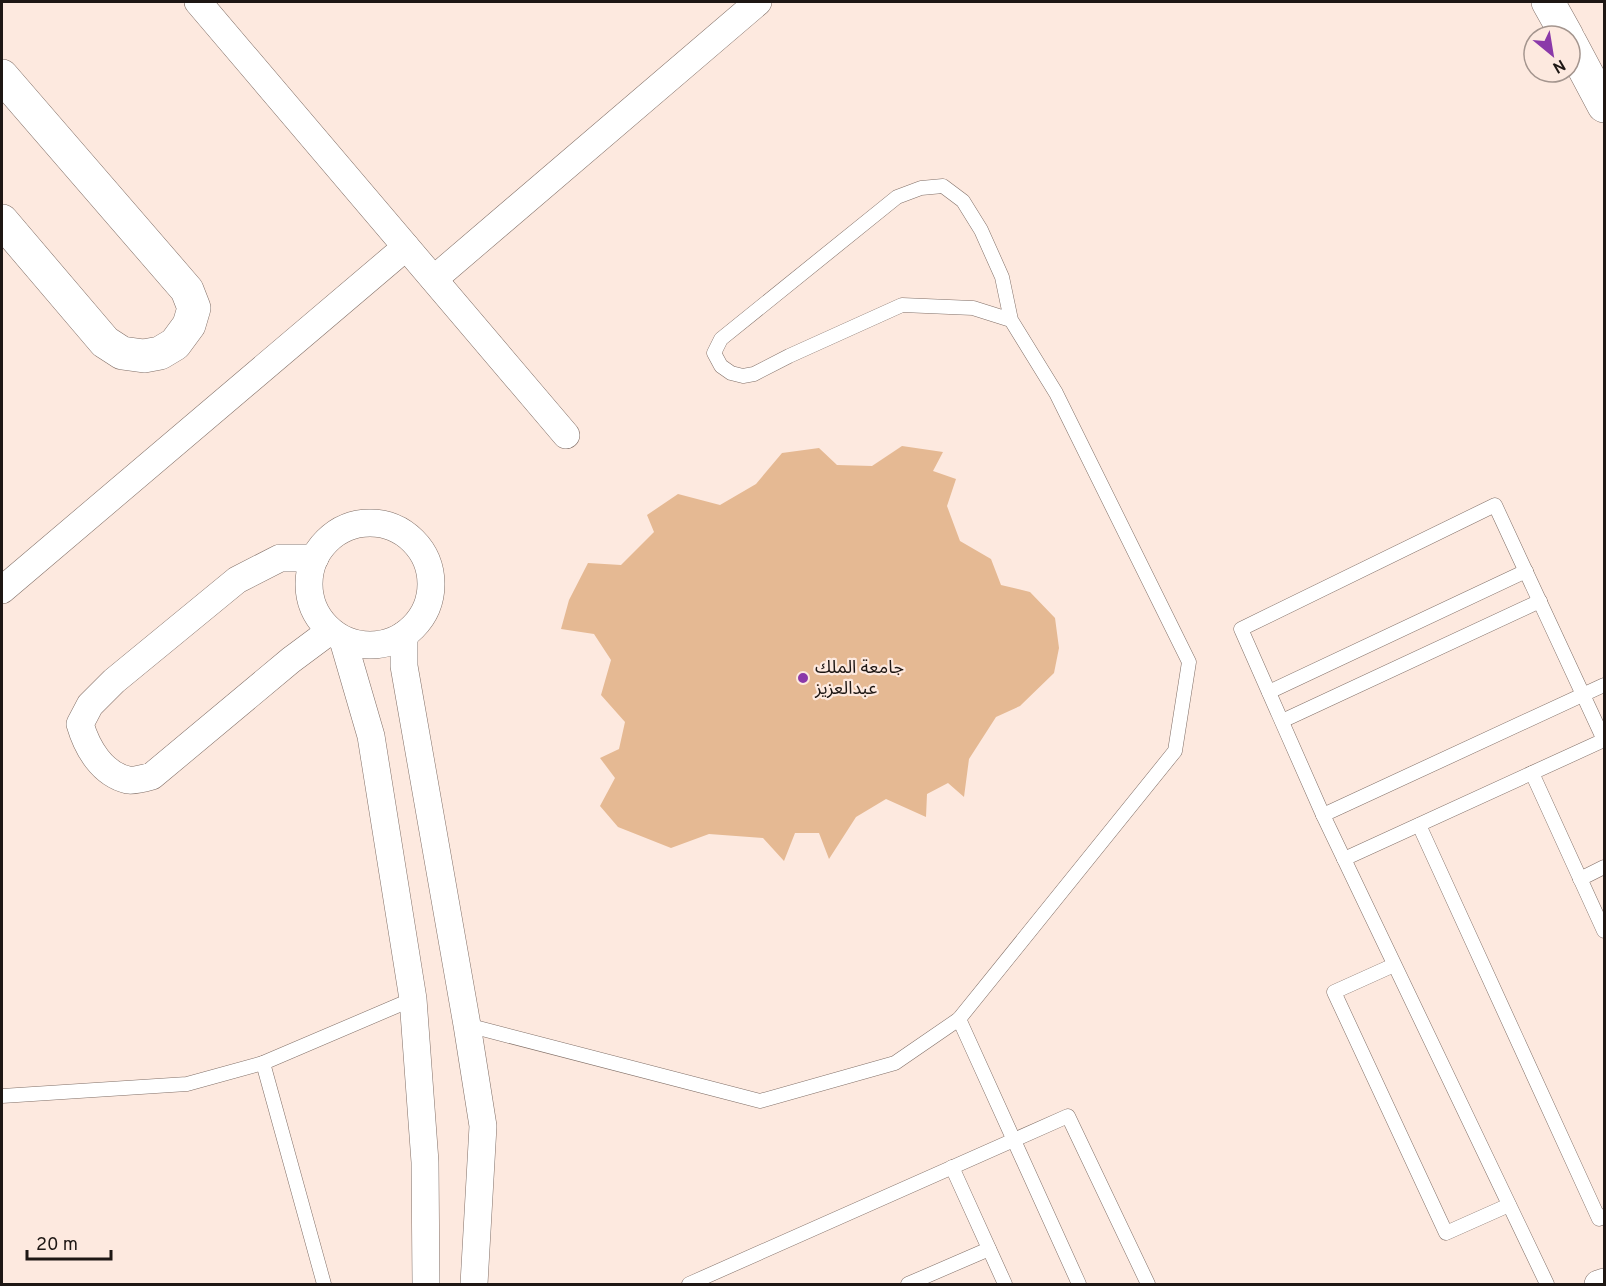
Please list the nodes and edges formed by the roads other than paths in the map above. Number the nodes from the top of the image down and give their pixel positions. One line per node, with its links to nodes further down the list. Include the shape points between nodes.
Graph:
1 (198, 2): 9 (street)
2 (758, 2): 10 (street)
3 (1548, 2): 4 (street)
4 (1560, 24)
5 (1582, 64): 7 (street)
6 (2, 76): 8 (street, via 188,290 194,308 189,325 176,344 160,353 122,353 105,342)
7 (1605, 106)
8 (2, 221)
9 (406, 247): 10 (street); 15 (street)
10 (434, 279): 12 (street)
11 (1011, 320): 11 (lane, via 973,308 902,305 754,374 731,374 714,353 720,339 897,197 921,188 944,186 963,201 1002,277); 33 (lane, via 1056,393 1189,662 1175,751)
12 (566, 435)
13 (315, 558): 17 (street, via 310,573 312,604); 17 (street, via 280,558 237,580 90,705 80,724 86,745 110,773 130,780 152,776 291,660); 18 (street, via 324,544 350,526 382,524 410,538 428,564 431,580 425,610)
14 (1526, 571): 16 (lane); 20 (lane); 20 (lane, via 1495,505 1241,629)
15 (2, 590)
16 (1540, 601): 21 (lane); 22 (lane)
17 (336, 635): 18 (street, via 358,644 375,645); 32 (street, via 371,736)
18 (404, 635): 34 (street, via 404,666)
19 (1605, 685): 21 (lane)
20 (1269, 692): 22 (lane)
21 (1584, 694): 23 (lane); 25 (lane)
22 (1282, 721): 25 (lane)
23 (1605, 740): 24 (lane)
24 (1532, 773): 26 (lane); 29 (lane)
25 (1323, 815): 27 (lane)
26 (1419, 825): 27 (lane); 40 (lane, via 1599,1218)
27 (1344, 859): 31 (lane)
28 (1605, 867): 29 (lane)
29 (1580, 879): 30 (lane)
30 (1605, 931)
31 (1394, 964): 39 (lane); 39 (lane, via 1334,992 1446,1233)
32 (413, 999): 35 (lane); 44 (street, via 425,1162)
33 (959, 1019): 34 (lane, via 895,1063 760,1101); 37 (lane)
34 (467, 1025): 45 (street, via 483,1126)
35 (263, 1063): 36 (lane, via 187,1084); 43 (lane)
36 (2, 1096)
37 (1015, 1141): 38 (lane); 49 (lane); 50 (lane, via 1068,1116)
38 (952, 1167): 41 (lane); 46 (lane)
39 (1509, 1205): 51 (lane)
40 (1605, 1216)
41 (989, 1248): 47 (lane); 48 (lane)
42 (1605, 1282): 52 (street)
43 (324, 1284)
44 (426, 1284)
45 (474, 1284)
46 (689, 1284)
47 (908, 1284)
48 (1005, 1284)
49 (1080, 1284)
50 (1148, 1284)
51 (1547, 1284)
52 (1598, 1284)

